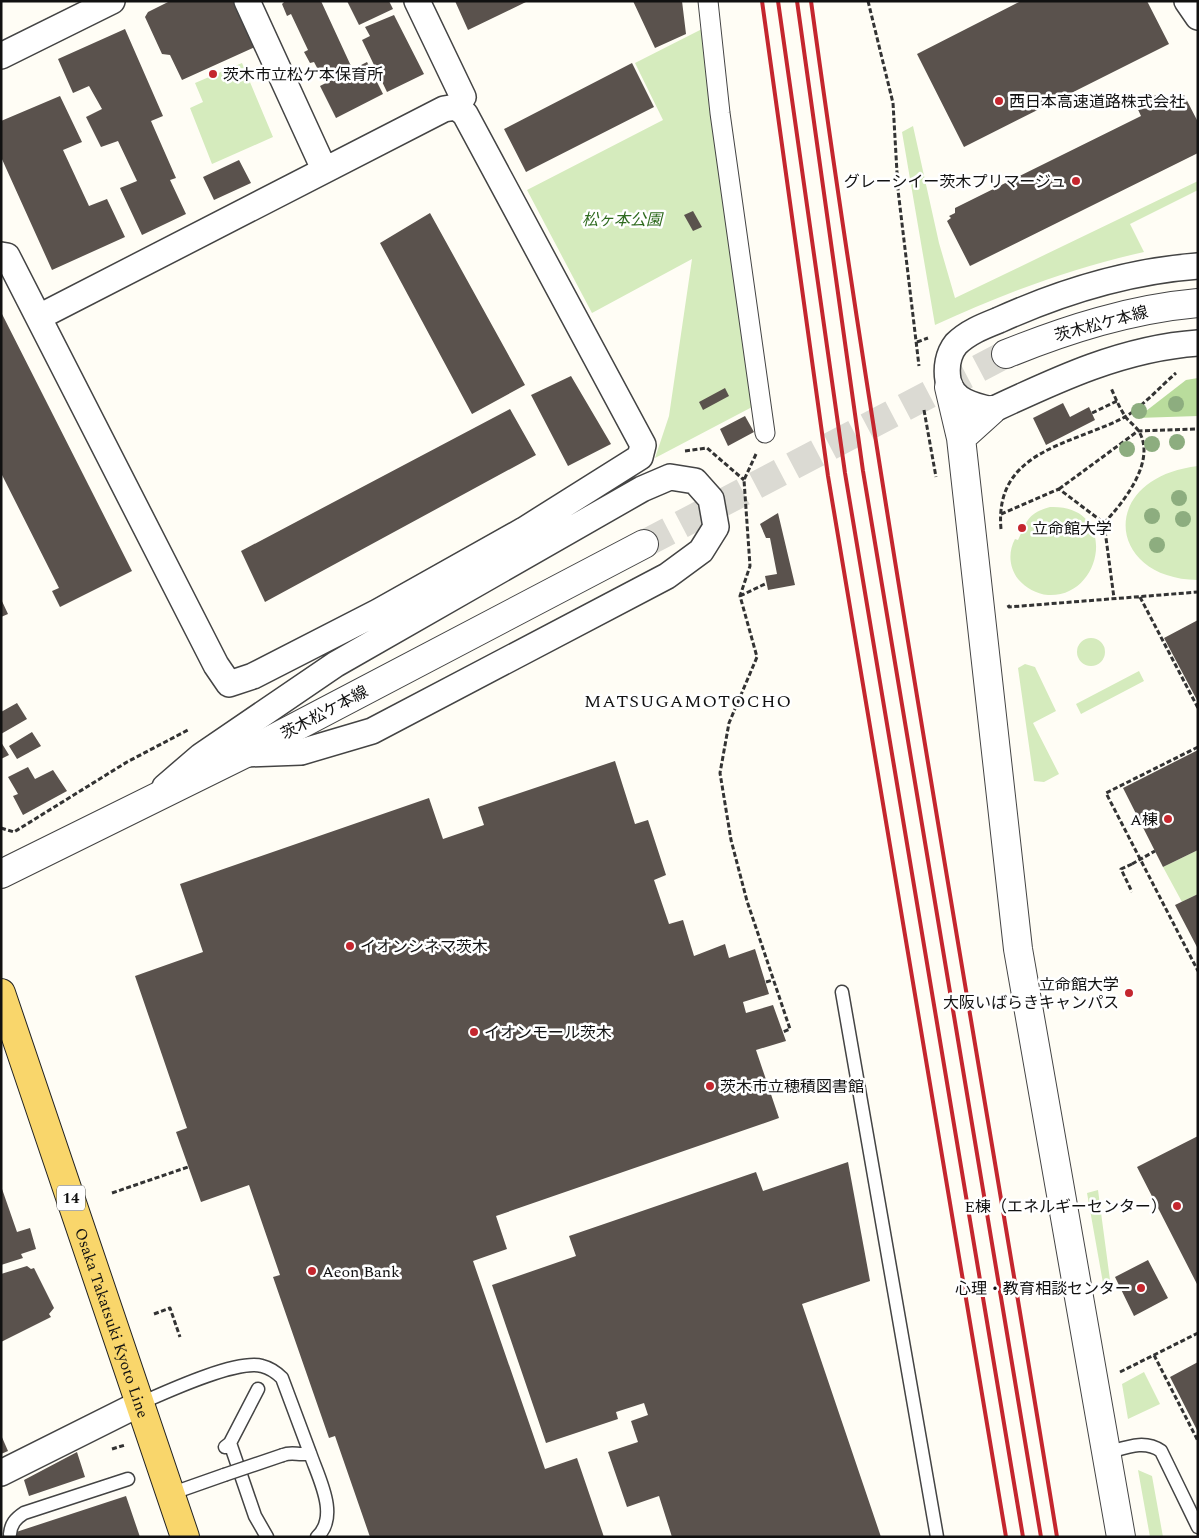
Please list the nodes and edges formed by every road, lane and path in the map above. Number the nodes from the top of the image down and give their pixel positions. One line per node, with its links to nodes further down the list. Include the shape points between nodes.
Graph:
1 (112, 1): 8 (street)
2 (247, 1): 10 (street)
3 (417, 1): 9 (street, via 463,97)
4 (708, 1): 27 (street, via 720,113)
5 (868, 1): 17 (path, via 893,102 898,190)
6 (1187, 1): 7 (street)
7 (1198, 17)
8 (1, 56)
9 (456, 107): 10 (street, via 444,109); 14 (street, via 465,114 638,432 643,445 640,457 515,535 378,612 253,676 229,684 216,665)
10 (324, 170): 14 (street)
11 (1, 254): 14 (street, via 7,256)
12 (1198, 266): 20 (street, via 1170,268 1093,286 1028,306 975,331 955,345 950,355 947,364)
13 (1198, 303): 16 (street, 茨木松ケ本線, via 1139,311 1092,322)
14 (38, 317)
15 (1198, 343): 23 (street, via 1115,358)
16 (1006, 354)
17 (919, 368)
18 (1176, 372): 25 (path)
19 (1109, 384): 21 (path)
20 (949, 386): 23 (street, via 969,404); 29 (street)
21 (1117, 401): 24 (path); 25 (path)
22 (923, 403): 30 (path)
23 (992, 410): 29 (street)
24 (1092, 413)
25 (1125, 417): 28 (path); 31 (path, via 1028,460 1011,480 1001,514)
26 (1198, 429): 28 (path)
27 (765, 432): 36 (path, via 744,480 750,566)
28 (1138, 432): 31 (path); 32 (path, via 1142,456 1140,470 1121,505)
29 (961, 438): 64 (street, via 1018,950)
30 (937, 482)
31 (1059, 489): 32 (path)
32 (1104, 524): 38 (path)
33 (644, 544): 42 (street, 茨木松ケ本線)
34 (766, 583): 36 (path)
35 (1198, 592): 37 (path)
36 (740, 596): 48 (path, via 757,657 729,723 720,773 731,840)
37 (1140, 597): 38 (path); 40 (path)
38 (1114, 598): 39 (path)
39 (1008, 607)
40 (1198, 708)
41 (1198, 747): 47 (path, via 1106,793)
42 (244, 754): 43 (street, 茨木松ケ本線); 43 (street, via 301,752 372,731 667,576 701,551 716,527 711,499 695,480 670,477 642,489 336,664 201,756)
43 (150, 800): 45 (street, 茨木松ケ本線)
44 (1155, 852): 46 (path, bridge, via 1121,869)
45 (1, 874)
46 (1132, 892)
47 (1198, 971)
48 (773, 980): 49 (path); 52 (path, via 790,1029)
49 (766, 982)
50 (842, 992): 73 (lane)
51 (1, 993): 61 (main road, Osaka Takatsuki Kyoto Line / 14)
52 (783, 1032)
53 (188, 1167): 54 (path)
54 (112, 1192)
55 (154, 1314): 57 (path, via 170,1308)
56 (1198, 1333): 58 (path)
57 (180, 1337)
58 (1154, 1355): 59 (path); 62 (path)
59 (1119, 1373)
60 (258, 1389): 71 (lane, via 227,1446)
61 (141, 1403): 63 (lane, via 232,1369 261,1365 282,1378); 65 (street); 67 (main road, Osaka Takatsuki Kyoto Line / 14)
62 (1198, 1441)
63 (310, 1453): 67 (lane, bridge, via 301,1456 289,1452); 72 (lane, via 328,1508 327,1521)
64 (1106, 1453): 68 (lane, via 1141,1444 1161,1451); 74 (street)
65 (1, 1473)
66 (128, 1479): 69 (lane, via 24,1513 16,1518)
67 (170, 1494): 70 (main road, Osaka Takatsuki Kyoto Line / 14)
68 (1198, 1527)
69 (10, 1534)
70 (185, 1537)
71 (267, 1537)
72 (317, 1537)
73 (937, 1537)
74 (1121, 1537)

